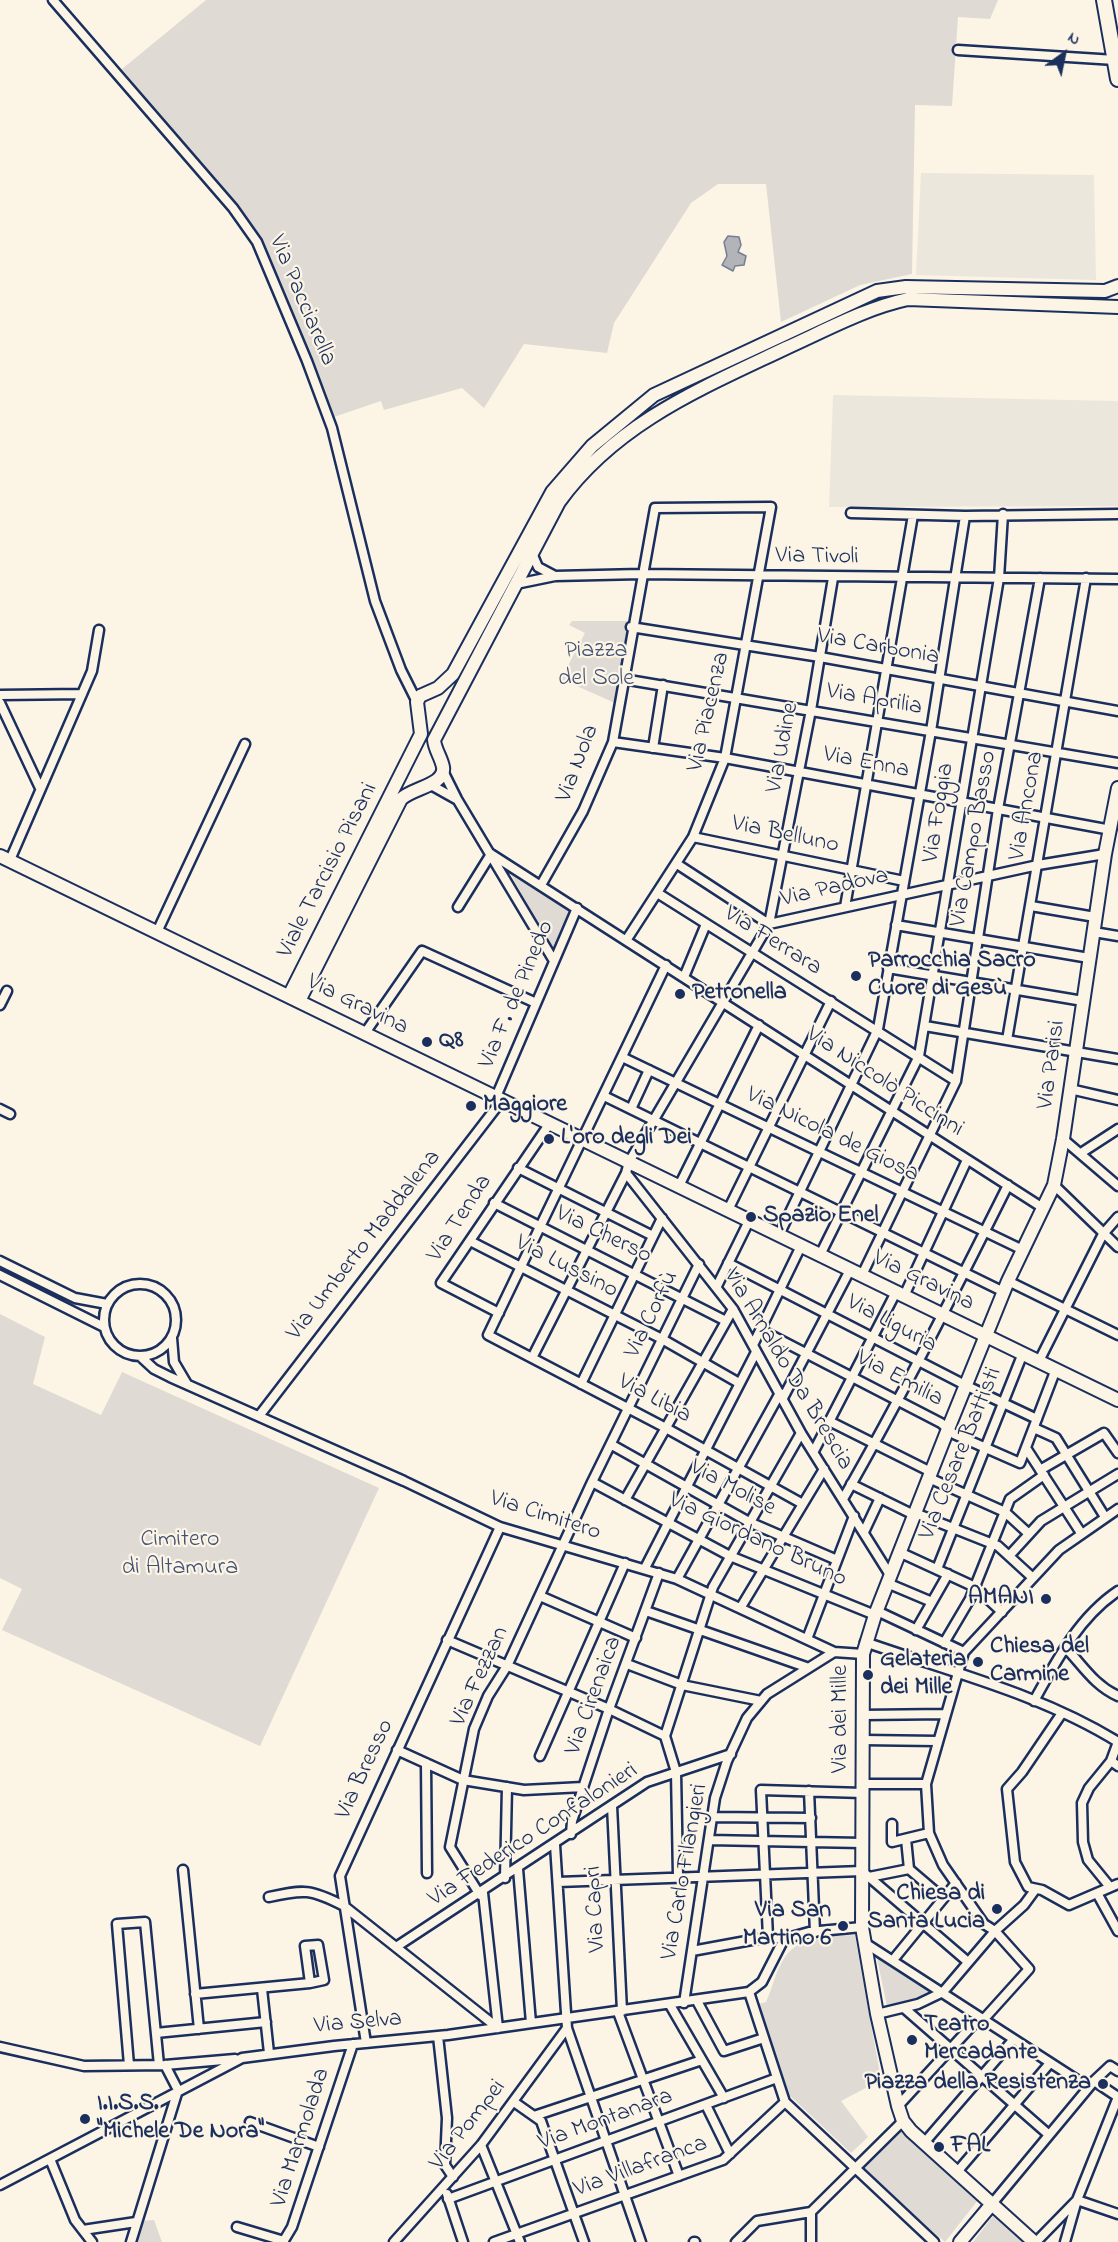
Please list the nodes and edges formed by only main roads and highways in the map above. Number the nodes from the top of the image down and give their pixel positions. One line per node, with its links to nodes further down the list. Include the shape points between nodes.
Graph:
1 (1104, 0): 2 (main road)
2 (1118, 79)
3 (1118, 286): 5 (main road, via 1105,291 906,287 877,291 654,395 599,439 563,478 453,674)
4 (1118, 307): 6 (main road, via 908,299 870,310 704,386 648,417 574,481 559,502)
5 (433, 689): 6 (main road, via 447,694); 7 (main road, Viale Tarcisio Pisani, via 417,702 421,734)
6 (452, 705): 8 (main road, Viale Tarcisio Pisani, via 434,740 443,771)
7 (406, 764): 8 (main road, via 410,779); 11 (main road, Viale Tarcisio Pisani)
8 (426, 786): 11 (main road, Viale Tarcisio Pisani, via 401,800)
9 (1118, 788): 12 (main road, Via Parisi, via 1054,1185)
10 (5, 858): 11 (main road, Via Gravina)
11 (294, 999): 12 (main road, Via Gravina, via 550,1123 628,1167 679,1186)
12 (986, 1335): 13 (main road, Via Gravina); 14 (main road, Via dei Mille, via 864,1648 862,1927 877,2014 903,2121)
13 (1118, 1400)
14 (991, 2205): 15 (main road); 16 (main road)
15 (960, 2242)
16 (1035, 2242)

